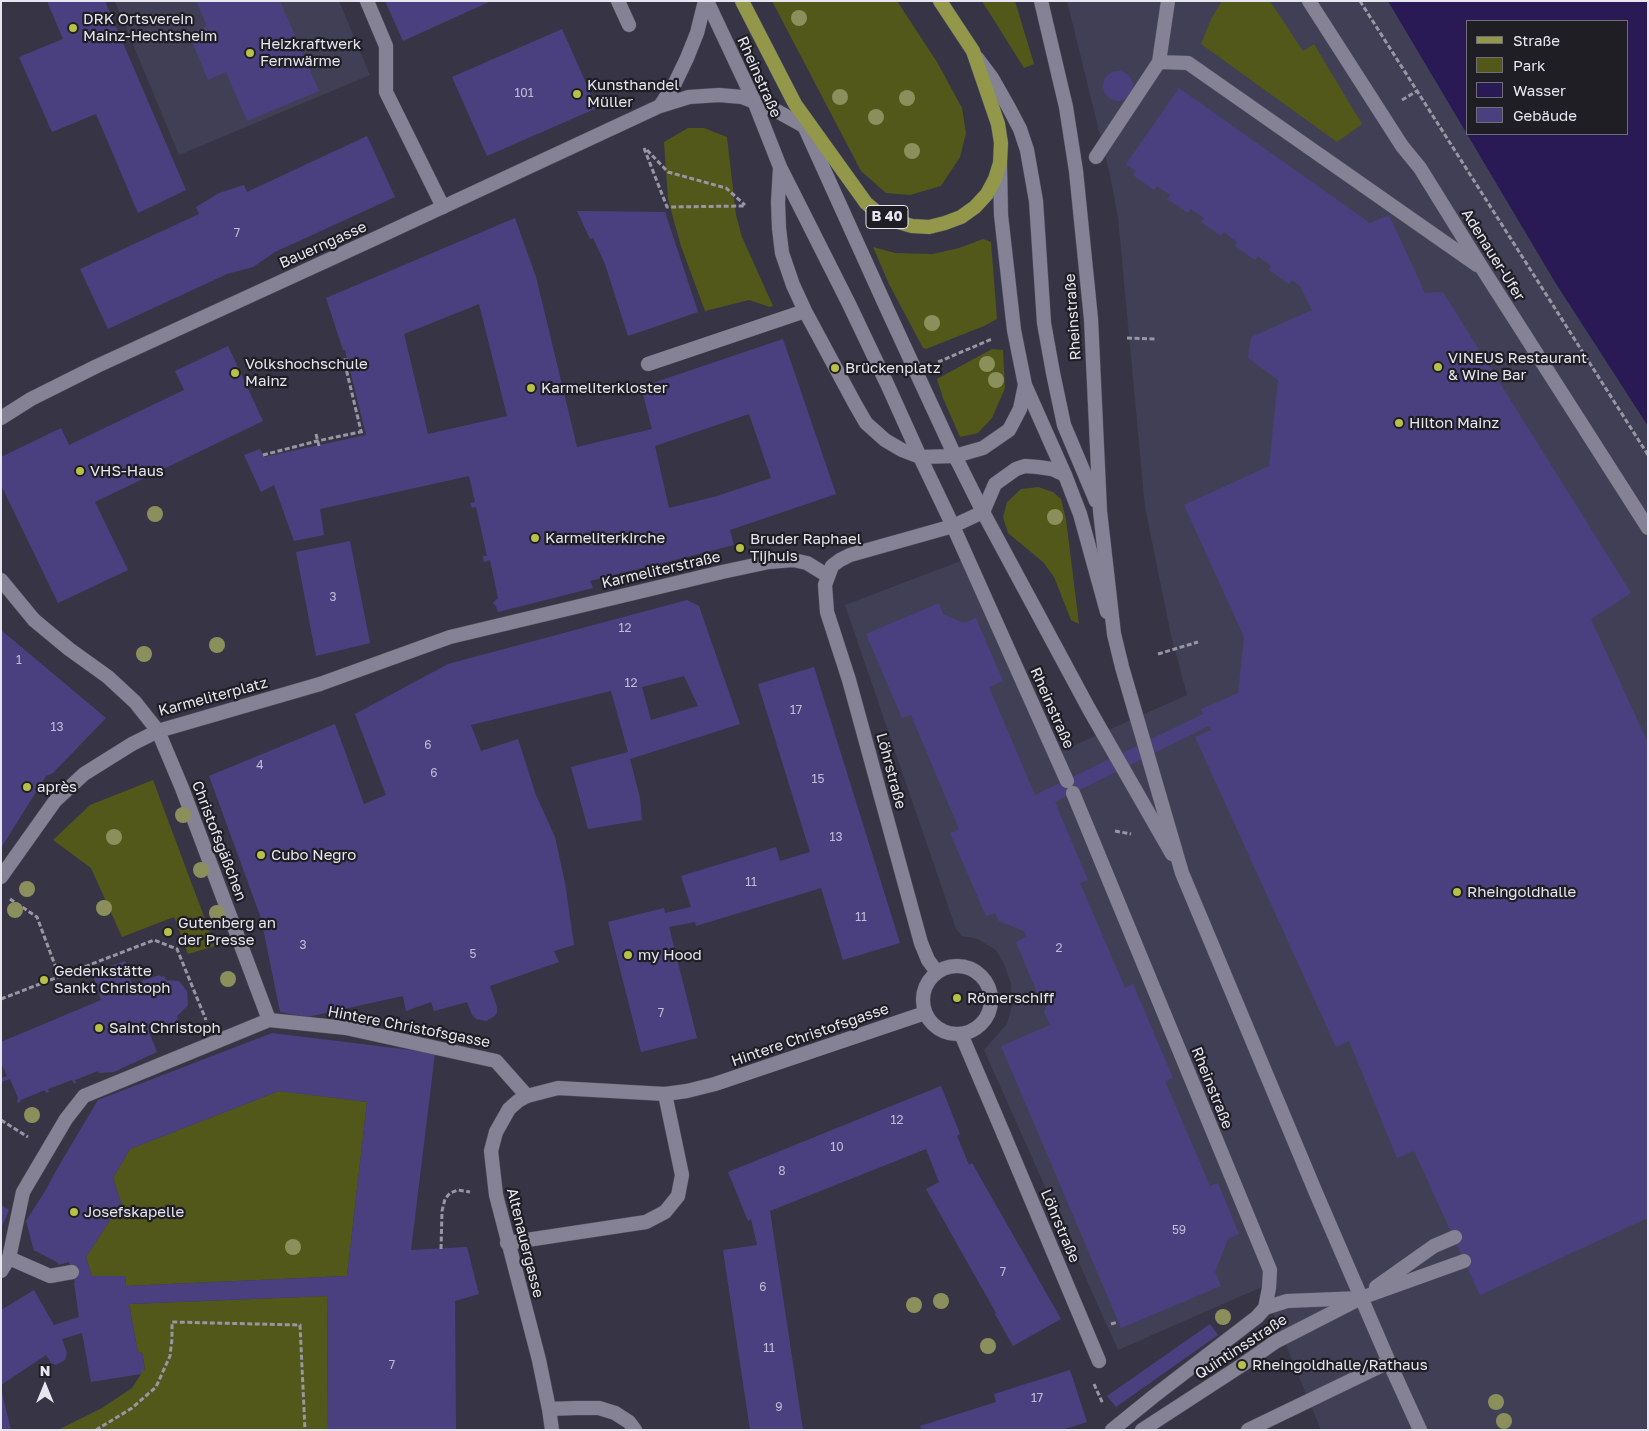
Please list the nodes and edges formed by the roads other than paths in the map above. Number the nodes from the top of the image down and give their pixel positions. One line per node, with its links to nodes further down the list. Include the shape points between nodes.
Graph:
1 (367, 1): 19 (street, via 386,46 386,92)
2 (618, 1): 9 (street)
3 (706, 1): 12 (street, Rheinstraße); 14 (street, via 687,58)
4 (742, 1): 13 (main road, Rheinstraße / B 40)
5 (940, 1): 10 (main road, Rheinstraße / B 40)
6 (1041, 1): 28 (street, Rheinstraße, via 1066,107 1081,209)
7 (1168, 1): 11 (street)
8 (1310, 1): 20 (street, Adenauer-Ufer)
9 (629, 25)
10 (973, 52): 17 (main road, Rheinstraße / B 40, via 998,124); 28 (street, via 1009,108 1027,150 1036,201 1044,323 1053,372 1064,426)
11 (1159, 62): 16 (street); 20 (street, via 1188,63)
12 (754, 102): 14 (street, Bauerngasse, via 742,97 719,95 689,97); 15 (street, Bauerngasse); 18 (street, Rheinstraße)
13 (795, 104): 15 (street, Rheinstraße); 17 (main road, Rheinstraße / B 40, via 866,203 880,214 903,224 929,226 961,217 987,194)
14 (660, 106): 19 (street, Bauerngasse)
15 (804, 126): 25 (street, Rheinstraße)
16 (1096, 157)
17 (1000, 162): 23 (street, Rheinstraße, via 1002,225 1014,330)
18 (780, 167): 21 (street, Rheinstraße, via 778,202 782,253); 26 (street, Rheinstraße, via 850,304)
19 (444, 207): 24 (street, Bauerngasse, via 97,366)
20 (1482, 268): 31 (street, Adenauer-Ufer)
21 (805, 311): 22 (street); 26 (street, Rheinstraße, via 866,422 885,440)
22 (648, 364)
23 (1025, 385): 25 (street, Rheinstraße, via 1020,409 1009,430 983,448); 27 (street, Rheinstraße)
24 (1, 418)
25 (955, 456): 26 (street, Rheinstraße); 29 (street, Rheinstraße)
26 (920, 458): 30 (street, Rheinstraße)
27 (1065, 476): 29 (street, via 1052,469 1025,466 1016,469 995,484); 34 (street, Rheinstraße, via 1080,514)
28 (1100, 511): 34 (street, Rheinstraße)
29 (983, 512): 30 (street); 37 (street, Rheinstraße)
30 (953, 526): 32 (street, via 850,555 832,566); 52 (street, Rheinstraße, via 1087,826 1270,1270)
31 (1648, 528)
32 (828, 576): 35 (street, Karmeliterstraße, via 808,563 793,560 769,562 450,637); 39 (street, Löhrstraße, via 825,585 827,612 850,680 921,943)
33 (1, 580): 36 (street, Karmeliterplatz, via 34,620 115,683)
34 (1114, 634): 37 (street, Rheinstraße)
35 (320, 684): 36 (street, Karmeliterplatz)
36 (158, 731): 38 (street, via 84,774 55,801); 41 (street, Christofsgäßchen)
37 (1182, 873): 51 (street, Rheinstraße)
38 (1, 877)
39 (937, 972): 40 (street, via 924,990); 42 (street, via 959,966 970,968 987,983 992,1005 988,1016 972,1032)
40 (925, 1013): 42 (street, via 940,1030); 43 (street, Hintere Christofsgasse, via 714,1084)
41 (269, 1020): 44 (street, Hintere Christofsgasse, via 346,1028 496,1061); 47 (street, Hintere Christofsgasse, via 84,1096 66,1119 23,1192)
42 (961, 1034): 53 (street, Löhrstraße)
43 (665, 1094): 44 (street, Hintere Christofsgasse, via 558,1088); 46 (street, via 682,1175 678,1196 665,1212 646,1222)
44 (527, 1096): 46 (street, Altenauergasse, via 509,1109 496,1132 492,1151 496,1195)
45 (1455, 1237): 51 (street, via 1434,1246)
46 (507, 1243): 55 (street, Altenauergasse)
47 (8, 1258): 49 (street, Hintere Christofsgasse); 50 (street, via 50,1276)
48 (1464, 1261): 51 (street)
49 (1, 1271)
50 (72, 1272)
51 (1361, 1298): 52 (street, via 1287,1301); 54 (street, Rheinstraße); 59 (street, Quintinsstraße, via 1275,1342)
52 (1265, 1308): 56 (street, Quintinsstraße)
53 (1099, 1361)
54 (1389, 1362): 60 (street); 61 (street, Rheinstraße)
55 (549, 1409): 57 (street, Altenauergasse); 58 (street, via 599,1408 615,1412)
56 (1113, 1429)
57 (552, 1430)
58 (635, 1430)
59 (1142, 1430)
60 (1248, 1430)
61 (1420, 1430)

